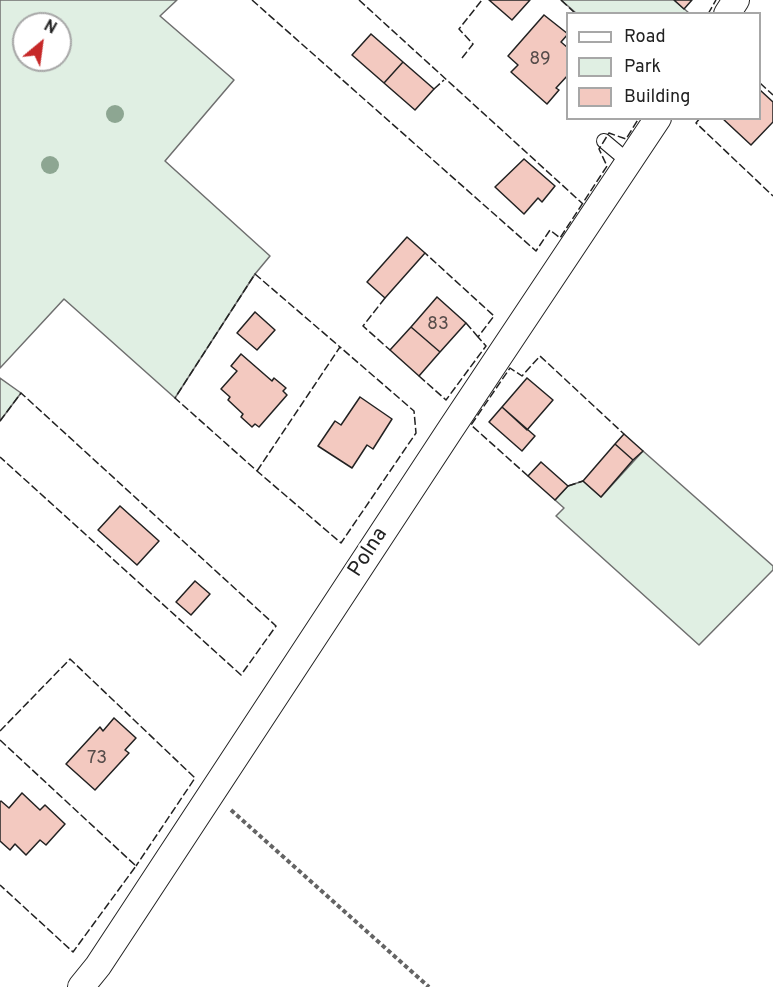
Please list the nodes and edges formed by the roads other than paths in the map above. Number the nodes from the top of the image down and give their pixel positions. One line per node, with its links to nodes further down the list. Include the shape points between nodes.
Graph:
1 (657, 120): 3 (street, Polna)
2 (604, 141): 3 (lane)
3 (629, 162): 4 (street, Polna)
4 (81, 987)

